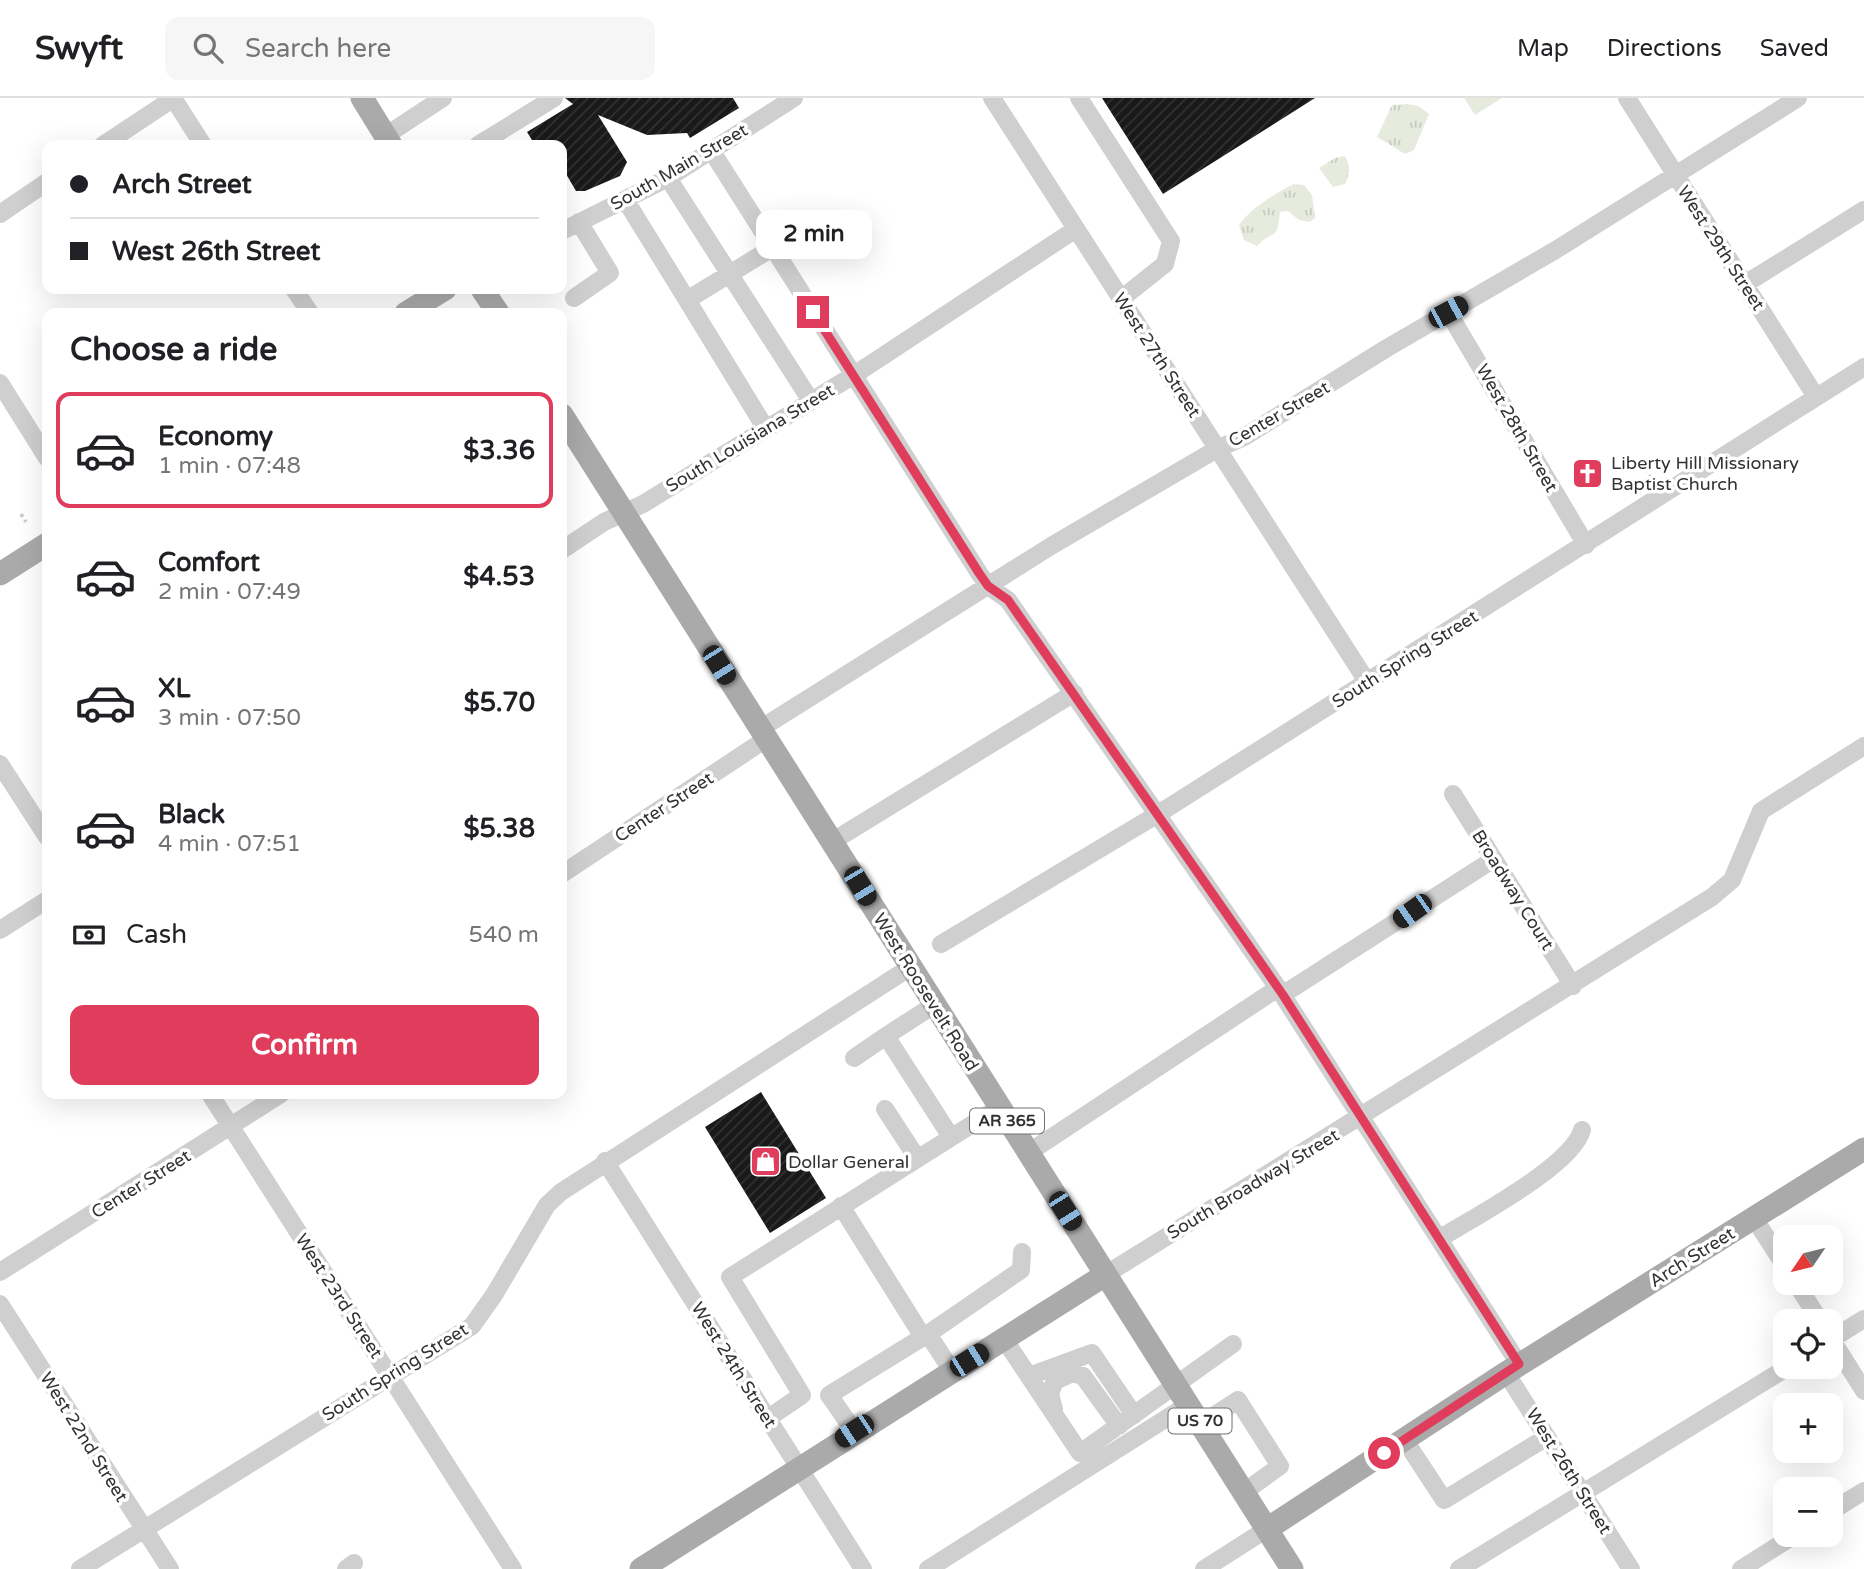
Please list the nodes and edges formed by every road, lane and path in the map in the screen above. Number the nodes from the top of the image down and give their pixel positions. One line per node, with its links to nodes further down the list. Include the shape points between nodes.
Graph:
1 (173, 98): 10 (street); 11 (street)
2 (362, 98): 12 (main road)
3 (443, 98): 13 (street)
4 (554, 98): 14 (street)
5 (794, 98): 15 (street, South Main Street)
6 (993, 98): 24 (street, West 27th Street)
7 (1079, 98): 30 (street, via 1171,241 1165,264)
8 (1627, 98): 16 (street, West 29th Street)
9 (1798, 98): 16 (street, Center Street)
10 (110, 140)
11 (200, 140)
12 (387, 140)
13 (389, 140)
14 (486, 140)
15 (711, 150): 17 (street, South Main Street); 25 (street, West 26th Street)
16 (1675, 175): 27 (street, West 29th Street); 33 (street, Center Street)
17 (668, 178): 19 (street, South Main Street); 26 (street)
18 (42, 186): 21 (street)
19 (625, 201): 22 (street, South Main Street); 31 (street)
20 (1864, 209): 27 (street)
21 (0, 214)
22 (579, 222): 23 (street, South Main Street); 29 (street, via 610,273)
23 (567, 228)
24 (1076, 229): 30 (street, West 27th Street); 35 (street, South Louisiana Street)
25 (772, 248): 26 (street); 35 (street, West 26th Street)
26 (730, 275): 31 (street); 38 (street)
27 (1745, 284): 37 (street, West 29th Street)
28 (437, 294): 32 (main road)
29 (574, 298)
30 (1121, 299): 41 (street, West 27th Street)
31 (687, 300): 40 (street)
32 (414, 308)
33 (1448, 312): 41 (street, Center Street); 48 (street, West 28th Street)
34 (1864, 367): 37 (street, South Spring Street)
35 (854, 375): 38 (street, South Louisiana Street); 52 (street, West 26th Street)
36 (0, 383): 42 (street)
37 (1816, 397): 48 (street, South Spring Street)
38 (811, 401): 40 (street, South Louisiana Street)
39 (567, 423): 46 (main road, West Roosevelt Road / AR 365)
40 (766, 429): 46 (street, South Louisiana Street)
41 (1217, 449): 52 (street, Center Street); 53 (street, West 27th Street)
42 (42, 450)
43 (1642, 463): 44 (path)
44 (1653, 481)
45 (21, 514): 47 (path)
46 (625, 514): 50 (street, South Louisiana Street); 55 (main road, West Roosevelt Road / AR 365)
47 (26, 522)
48 (1586, 545): 53 (street, South Spring Street)
49 (42, 547): 51 (main road)
50 (567, 547)
51 (0, 574)
52 (988, 586): 54 (street, West 26th Street, via 1008,600); 55 (street, Center Street)
53 (1368, 683): 59 (street, South Spring Street)
54 (1074, 693): 59 (street, West 26th Street); 61 (street)
55 (763, 734): 61 (main road, West Roosevelt Road / AR 365); 63 (street, Center Street)
56 (1864, 746): 68 (street, South Broadway Street, via 1761,811 1729,885)
57 (0, 764): 60 (street)
58 (1453, 794): 62 (street, Broadway Court)
59 (1158, 814): 66 (street, South Spring Street); 69 (street, West 26th Street)
60 (42, 829)
61 (833, 842): 67 (main road, West Roosevelt Road / AR 365)
62 (1494, 859): 68 (street, Broadway Court); 69 (street)
63 (567, 871)
64 (42, 903): 65 (street)
65 (0, 930)
66 (941, 944)
67 (909, 968): 70 (main road, West Roosevelt Road / AR 365); 84 (street, South Spring Street)
68 (1573, 986): 77 (street, South Broadway Street)
69 (1280, 992): 77 (street, West 26th Street); 82 (street)
70 (934, 1005): 71 (street); 75 (main road, West Roosevelt Road / AR 365)
71 (886, 1036): 72 (street); 80 (street)
72 (854, 1058)
73 (213, 1099): 78 (street, West 23rd Street)
74 (273, 1099): 78 (street, Center Street)
75 (998, 1108): 80 (street); 82 (main road, West Roosevelt Road / AR 365)
76 (885, 1109): 83 (street)
77 (1361, 1118): 87 (street, West 26th Street); 91 (street, South Broadway Street)
78 (231, 1126): 90 (street, Center Street); 101 (street, West 23rd Street)
79 (1581, 1130): 87 (street, via 1579,1141 1563,1160)
80 (951, 1137): 83 (street)
81 (1864, 1149): 86 (main road, Arch Street)
82 (1028, 1153): 91 (main road, West Roosevelt Road / AR 365)
83 (917, 1158): 85 (street)
84 (605, 1161): 101 (street, South Spring Street, via 548,1205 472,1326); 110 (street, West 24th Street)
85 (841, 1206): 95 (street); 106 (street, via 730,1277)
86 (1754, 1218): 88 (street); 99 (main road, Arch Street)
87 (1441, 1238): 99 (street, West 26th Street)
88 (1773, 1247)
89 (1022, 1252): 95 (street, via 1021,1270)
90 (0, 1272)
91 (1105, 1275): 96 (main road, South Broadway Street); 104 (main road, West Roosevelt Road / US 70)
92 (0, 1304): 123 (street, West 22nd Street)
93 (1864, 1319): 94 (street)
94 (1843, 1332)
95 (925, 1336): 100 (street); 107 (street)
96 (1004, 1339): 100 (main road, South Broadway Street); 102 (street)
97 (1233, 1344): 104 (street)
98 (1843, 1358): 105 (street)
99 (1513, 1368): 114 (street, West 26th Street); 115 (main road, Arch Street)
100 (952, 1371): 113 (main road, South Broadway Street)
101 (391, 1376): 123 (street, South Spring Street); 127 (street, West 23rd Street)
102 (1030, 1376): 109 (street, via 1092,1353); 116 (street)
103 (1773, 1376): 120 (street)
104 (1176, 1384): 108 (main road, West Roosevelt Road / US 70); 109 (street)
105 (1864, 1391)
106 (802, 1395): 107 (street); 110 (street)
107 (829, 1395): 113 (street)
108 (1189, 1404): 111 (main road, West Roosevelt Road / US 70); 116 (street)
109 (1134, 1415): 112 (street)
110 (767, 1419): 117 (street, West 24th Street)
111 (1201, 1424): 119 (main road, West Roosevelt Road / US 70); 119 (street, via 1238,1400 1280,1466)
112 (1119, 1426): 116 (street); 116 (street, via 1083,1376 1065,1374 1055,1381 1050,1394)
113 (854, 1431): 117 (main road, South Broadway Street)
114 (1547, 1437): 115 (street, via 1444,1500); 120 (street, West 26th Street)
115 (1404, 1439): 122 (main road, Arch Street)
116 (1080, 1453): 130 (street)
117 (799, 1468): 128 (main road, South Broadway Street); 129 (street, West 24th Street)
118 (1864, 1491): 121 (street)
119 (1244, 1492): 122 (main road, West Roosevelt Road / US 70)
120 (1581, 1492): 133 (street); 134 (street, West 26th Street)
121 (1843, 1504)
122 (1267, 1529): 131 (street); 132 (main road, West Roosevelt Road / US 70)
123 (144, 1530): 125 (street, South Spring Street); 126 (street, West 22nd Street)
124 (1776, 1547): 135 (street)
125 (80, 1569)
126 (170, 1569)
127 (513, 1569)
128 (641, 1569)
129 (863, 1569)
130 (928, 1569)
131 (1205, 1569)
132 (1292, 1569)
133 (1459, 1569)
134 (1631, 1569)
135 (1741, 1569)

